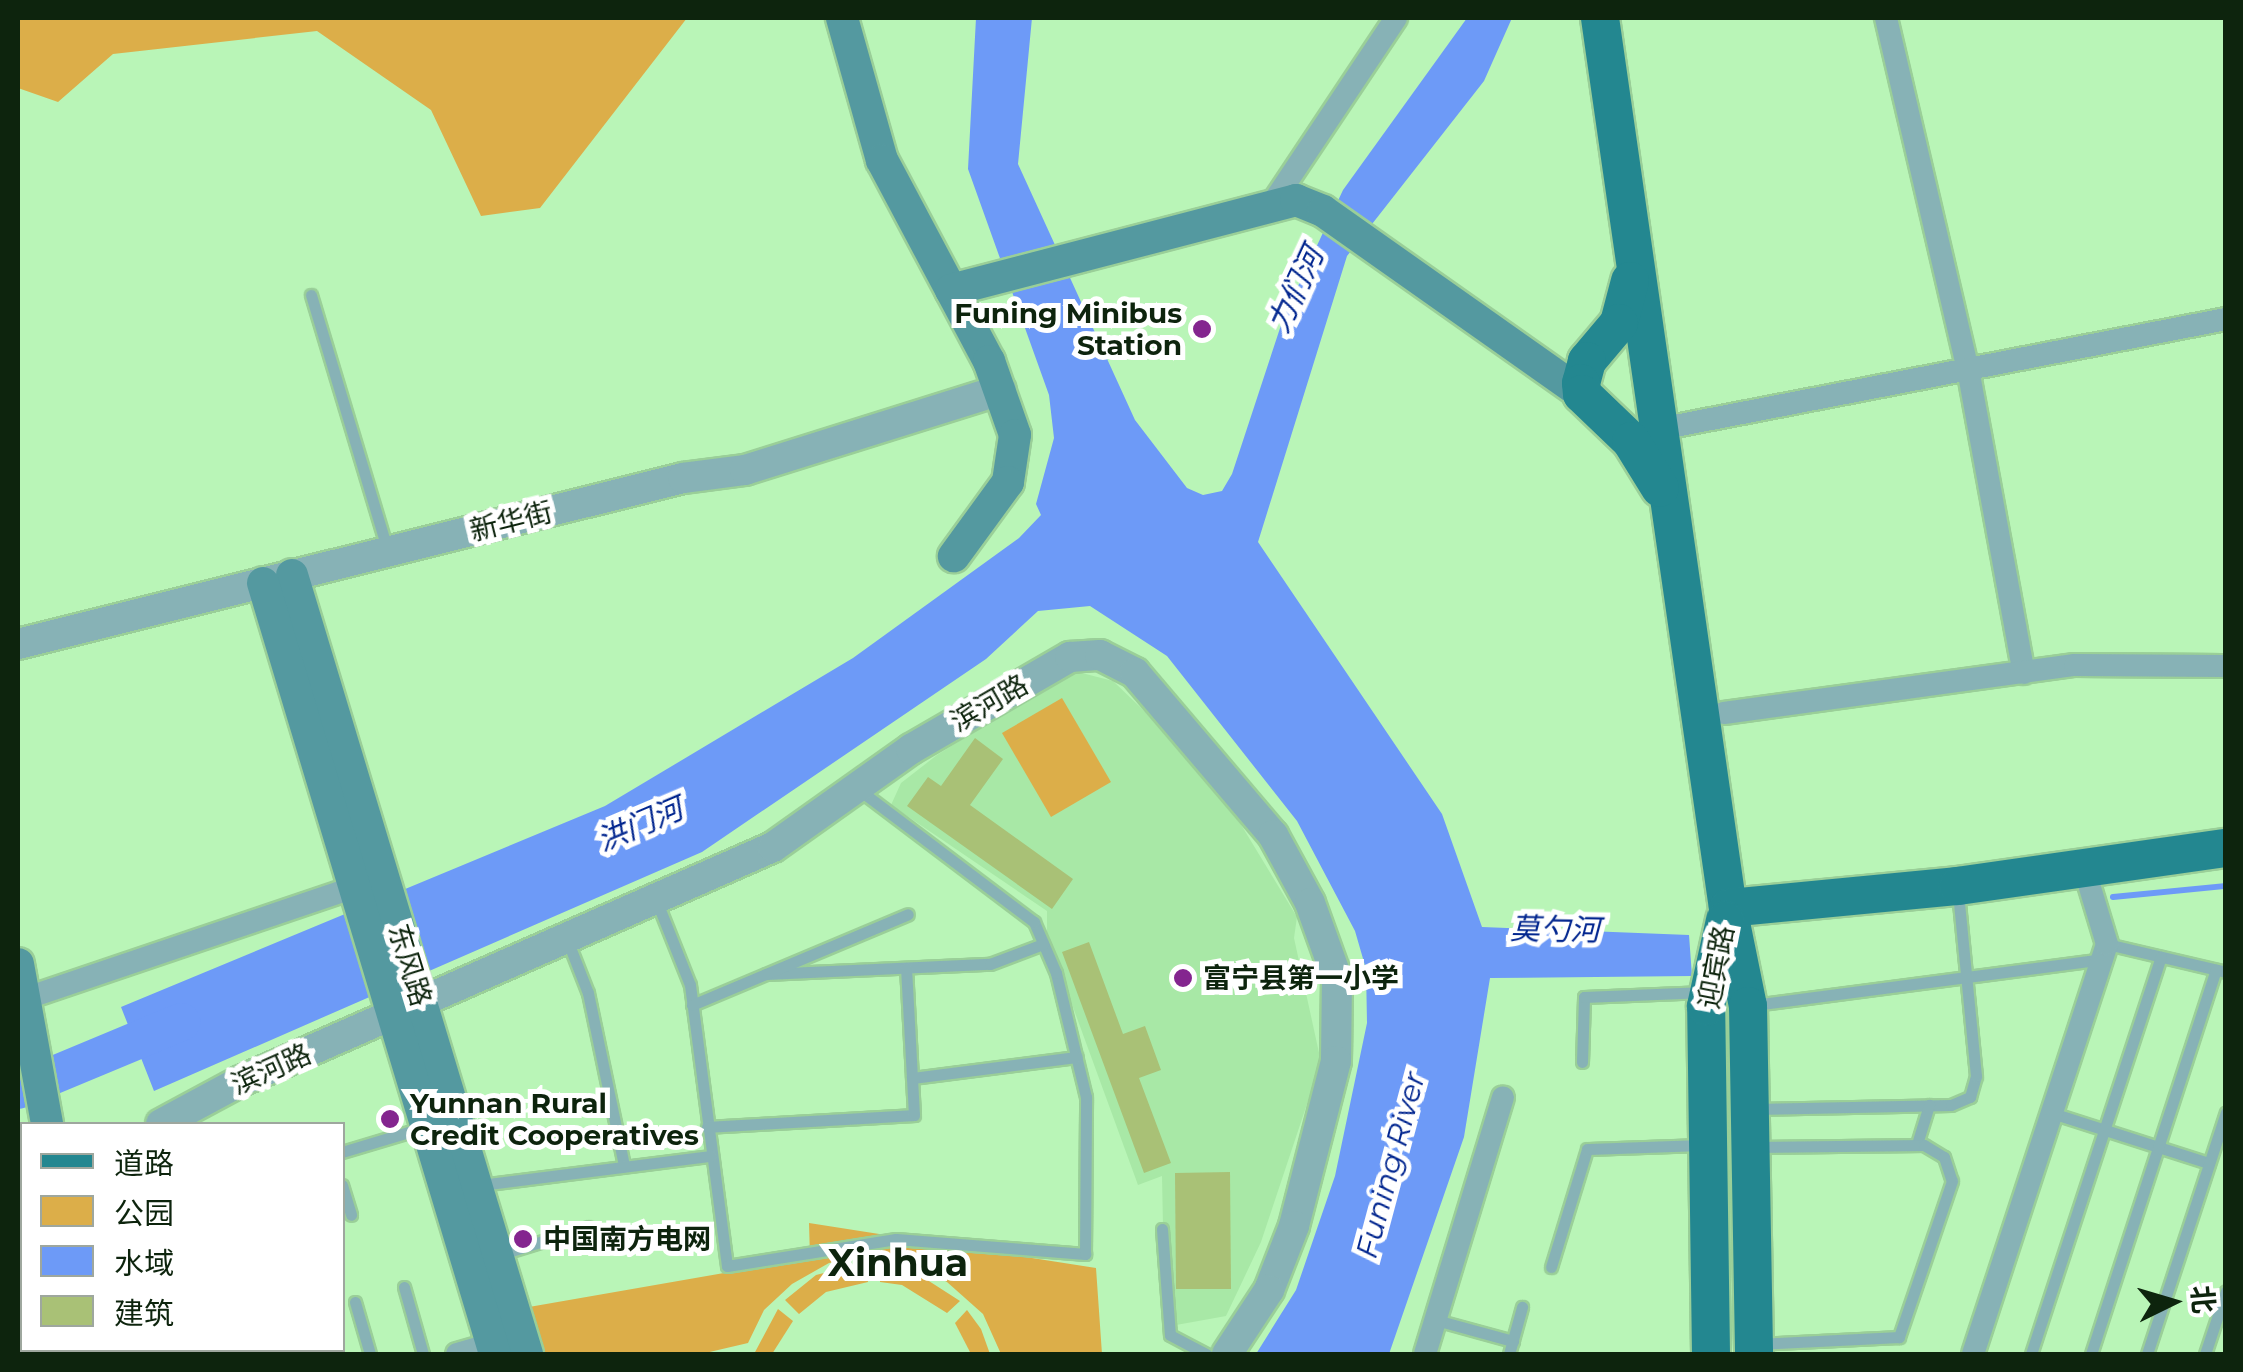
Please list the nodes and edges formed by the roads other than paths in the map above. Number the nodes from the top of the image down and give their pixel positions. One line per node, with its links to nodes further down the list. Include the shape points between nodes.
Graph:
1 (842, 18): 7 (main road, via 882,160)
2 (1396, 18): 5 (street)
3 (1600, 18): 6 (main road)
4 (1886, 18): 13 (street)
5 (1276, 198)
6 (1632, 254): 10 (main road, via 1624,311); 11 (main road)
7 (951, 290): 12 (main road, via 1296,200 1322,211); 14 (main road)
8 (311, 295): 19 (lane)
9 (2226, 319): 13 (street)
10 (1594, 353): 11 (main road, via 1615,344); 12 (main road, via 1571,368); 15 (main road, via 1582,372)
11 (1646, 353): 16 (main road)
12 (1545, 367): 15 (main road)
13 (1968, 370): 16 (street); 24 (street)
14 (1001, 390): 19 (street, 新华街, via 744,470 683,478); 20 (main road, via 1015,435 1014,467)
15 (1582, 394): 17 (main road)
16 (1664, 415): 17 (main road); 18 (main road)
17 (1615, 422): 18 (main road)
18 (1669, 508): 32 (main road)
19 (388, 552): 21 (street, 新华街)
20 (954, 556)
21 (278, 579): 22 (street, 新华街); 29 (main road, 东风路)
22 (18, 644)
23 (2226, 666): 24 (street, via 2075,665)
24 (2024, 672): 25 (street)
25 (1724, 713)
26 (856, 788): 31 (street, 滨河路, via 792,838); 35 (lane, via 1024,908); 89 (street, 滨河路, via 1070,657 1100,654 1135,673 1273,834 1332,959 1340,1040 1289,1242 1269,1290)
27 (2226, 848): 28 (main road)
28 (2084, 868): 30 (main road); 36 (street)
29 (369, 882): 44 (street); 47 (main road, 东风路)
30 (1958, 886): 32 (main road); 42 (lane)
31 (657, 902): 34 (street, 滨河路); 45 (lane)
32 (1728, 908): 43 (main road, 迎宾路); 46 (main road, 迎宾路)
33 (908, 914): 41 (lane)
34 (568, 942): 47 (street, 滨河路); 68 (lane, via 588,993)
35 (1044, 944): 39 (lane, via 996,964); 48 (lane)
36 (2104, 951): 37 (lane); 42 (lane); 54 (street)
37 (2160, 957): 40 (lane); 60 (lane)
38 (18, 964): 44 (main road)
39 (906, 968): 41 (lane); 50 (lane)
40 (2221, 971): 64 (lane)
41 (766, 974): 45 (lane)
42 (1966, 976): 46 (lane); 52 (lane, via 1976,1084 1965,1102)
43 (1709, 992): 49 (lane, via 1584,997); 62 (main road, 迎宾路)
44 (22, 1000): 56 (main road)
45 (692, 1005): 59 (lane)
46 (1748, 1006): 53 (main road, 迎宾路)
47 (407, 1010): 57 (street, 滨河路, via 241,1081); 58 (main road, 东风路); 69 (main road, 东风路)
48 (1077, 1057): 50 (lane); 66 (lane, via 1086,1097 1089,1189 1089,1241 1080,1258 896,1239 727,1266)
49 (1582, 1062)
50 (912, 1078): 59 (lane, via 914,1116)
51 (1502, 1098): 80 (street)
52 (1929, 1105): 53 (lane); 61 (lane)
53 (1750, 1108): 63 (main road, 迎宾路)
54 (2052, 1113): 60 (lane); 92 (street)
55 (2226, 1113): 67 (lane)
56 (46, 1122)
57 (166, 1122)
58 (426, 1127): 65 (lane); 82 (main road, 东风路)
59 (708, 1127): 66 (lane)
60 (2104, 1130): 64 (lane); 93 (lane)
61 (1916, 1144): 63 (lane); 83 (lane, via 1944,1157 1952,1180 1898,1337)
62 (1708, 1145): 75 (lane, via 1587,1150); 91 (main road, 迎宾路)
63 (1751, 1147): 83 (main road, 迎宾路)
64 (2159, 1147): 67 (lane); 94 (lane)
65 (345, 1151)
66 (711, 1156): 68 (lane)
67 (2209, 1164): 95 (lane)
68 (624, 1166): 69 (lane)
69 (476, 1185): 74 (main road, 东风路)
70 (345, 1194): 71 (lane)
71 (352, 1214)
72 (588, 1227): 74 (lane)
73 (1162, 1230): 88 (lane, via 1170,1335)
74 (497, 1255): 87 (main road, 东风路)
75 (1551, 1268)
76 (404, 1287): 85 (lane)
77 (2226, 1291): 96 (lane)
78 (355, 1302): 84 (lane)
79 (1522, 1307): 81 (lane)
80 (1436, 1320): 81 (lane); 90 (street)
81 (1511, 1348)
82 (493, 1349): 86 (street)
83 (1754, 1349)
84 (370, 1354)
85 (424, 1354)
86 (456, 1354)
87 (527, 1354)
88 (1206, 1354)
89 (1227, 1354)
90 (1425, 1354)
91 (1712, 1354)
92 (1973, 1354)
93 (2031, 1354)
94 (2091, 1354)
95 (2147, 1354)
96 (2205, 1354)

